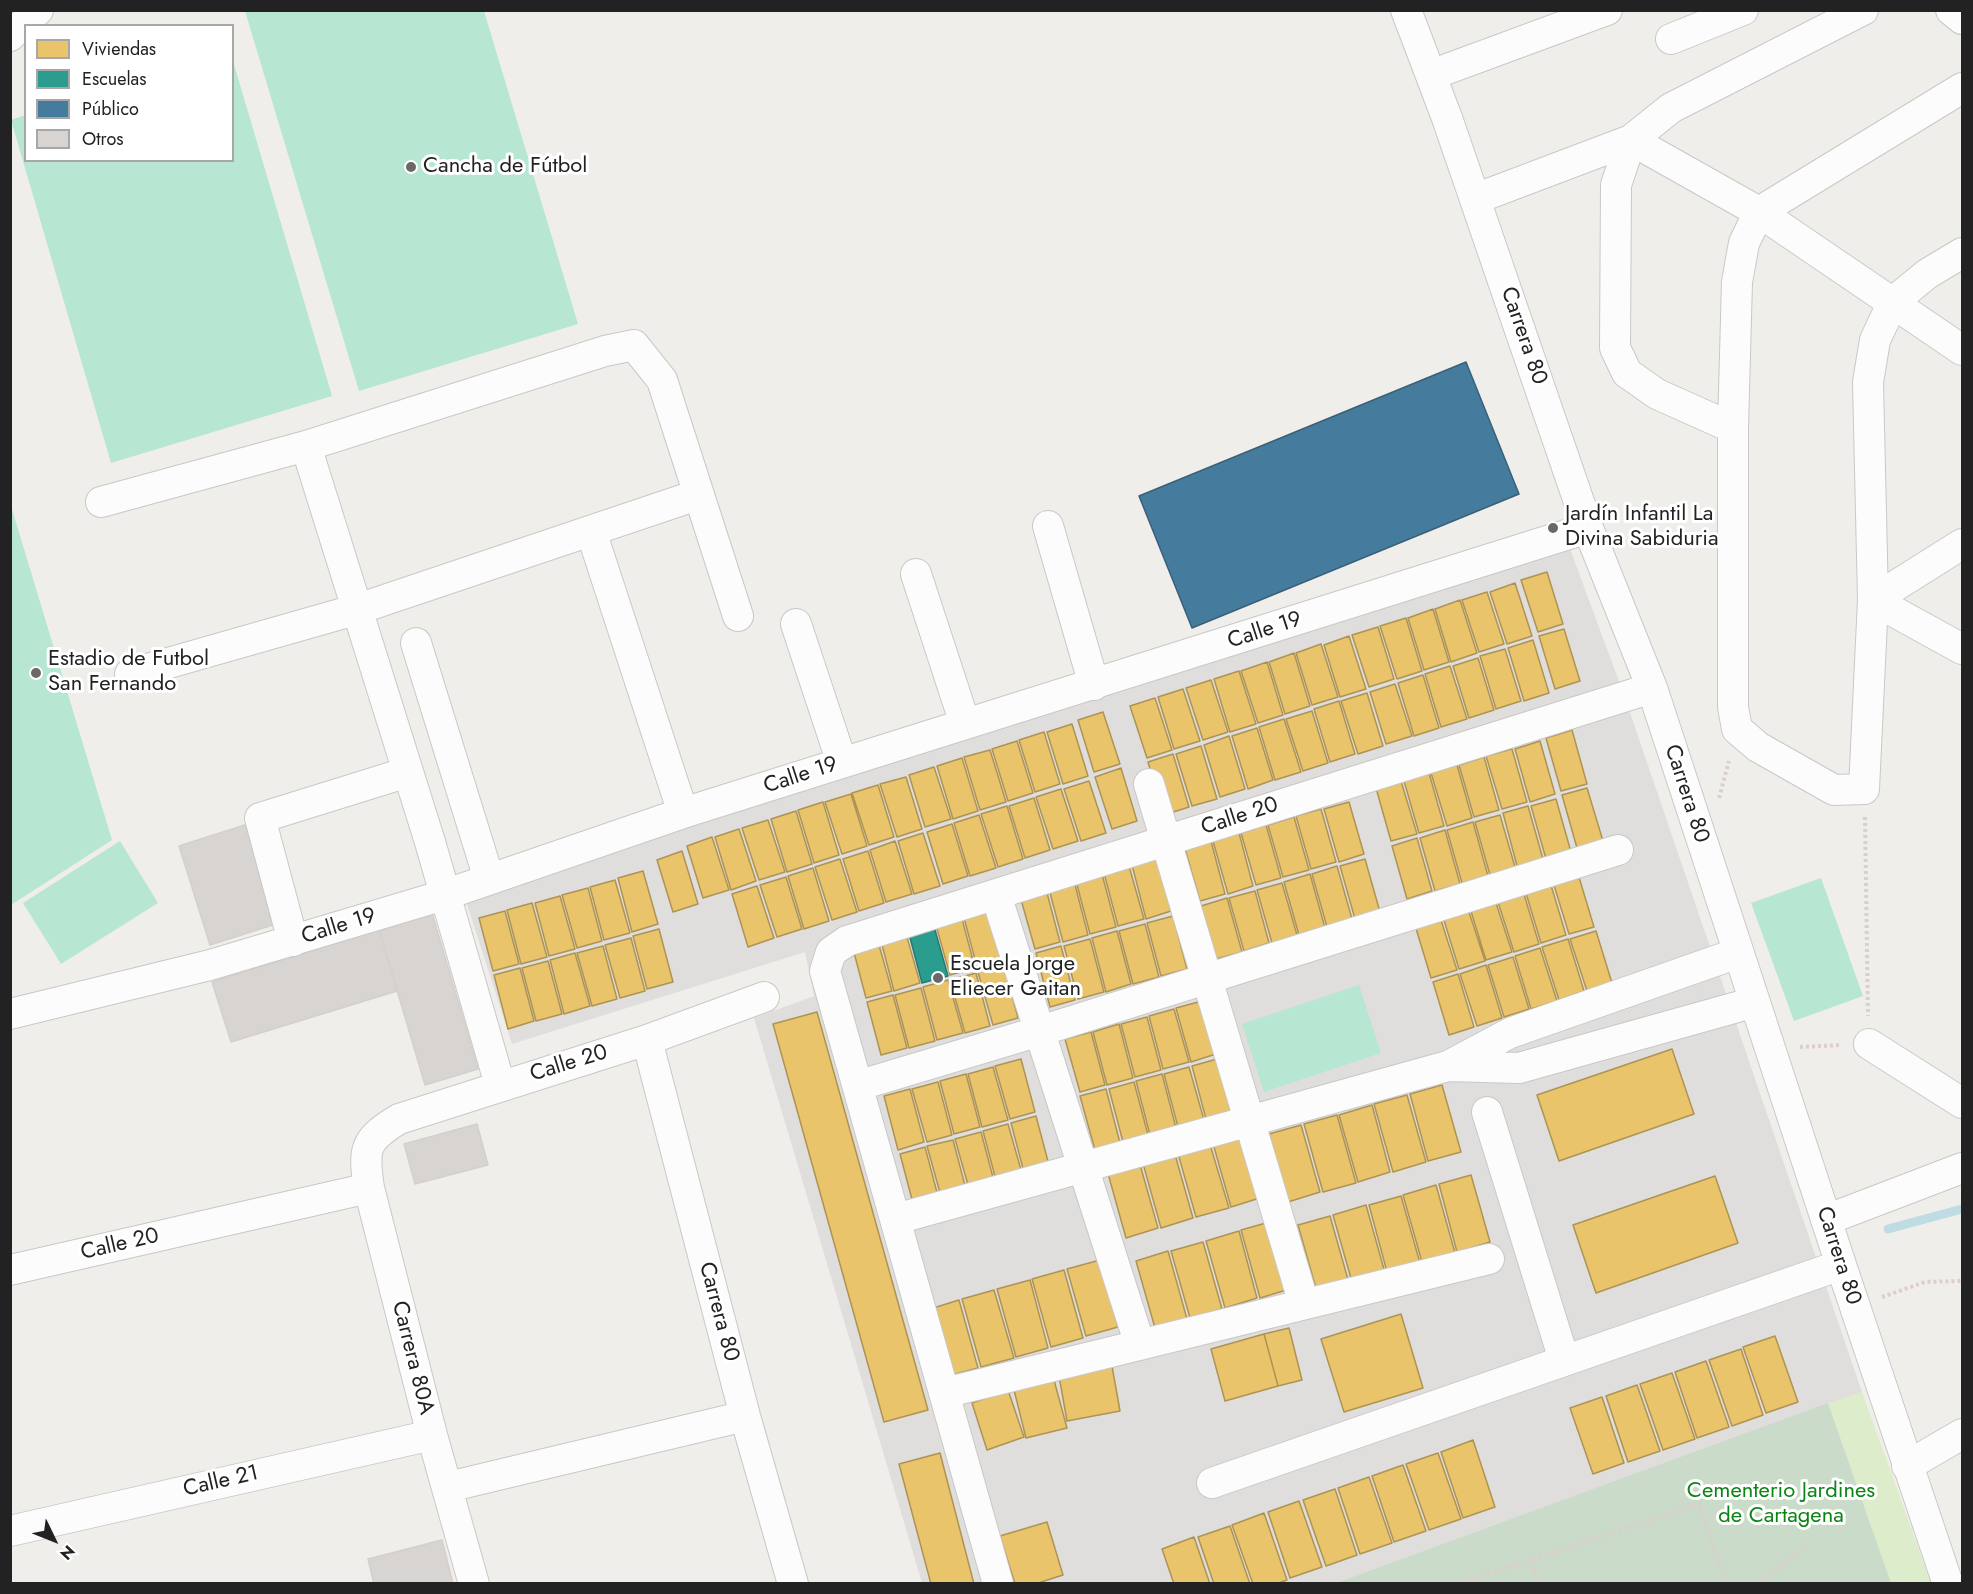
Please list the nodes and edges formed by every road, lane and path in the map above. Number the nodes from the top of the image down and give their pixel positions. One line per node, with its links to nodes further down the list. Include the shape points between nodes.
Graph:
1 (38, 10): 8 (street)
2 (1406, 10): 10 (street, Carrera 80)
3 (1607, 10): 10 (street)
4 (1743, 10): 9 (street)
5 (1863, 10): 12 (street, via 1671,108)
6 (1951, 10): 7 (street)
7 (1962, 19)
8 (10, 36)
9 (1671, 39)
10 (1431, 75): 13 (street, Carrera 80)
11 (1962, 88): 14 (street)
12 (1631, 140): 13 (street); 14 (street); 18 (street, via 1616,185 1615,348 1627,374 1657,394)
13 (1475, 199): 23 (street, Carrera 80)
14 (1759, 212): 16 (street); 18 (street, via 1744,243 1737,282)
15 (1962, 253): 16 (street, via 1927,273)
16 (1893, 302): 17 (street); 27 (street, via 1875,340 1868,382)
17 (1962, 350)
18 (1733, 428): 37 (street, via 1733,706)
19 (306, 446): 20 (street, via 634,345 662,380); 21 (street); 28 (street)
20 (697, 495): 24 (street); 29 (street)
21 (101, 502)
22 (1048, 526): 34 (street)
23 (1588, 528): 34 (street, Calle 19); 35 (street, Carrera 80)
24 (591, 531): 28 (street); 43 (street)
25 (1962, 544): 27 (street)
26 (916, 574): 36 (street)
27 (1873, 600): 32 (street); 41 (street)
28 (358, 609): 33 (street); 39 (street)
29 (738, 616)
30 (796, 624): 38 (street)
31 (416, 643): 46 (street)
32 (1962, 649)
33 (130, 674)
34 (1095, 685): 36 (street, Calle 19)
35 (1652, 688): 44 (street, Calle 20); 50 (street, Carrera 80)
36 (965, 724): 38 (street, Calle 19)
37 (1737, 729): 41 (street, via 1758,747 1834,790); 42 (path)
38 (842, 763): 43 (street, Calle 19)
39 (408, 772): 47 (street); 49 (street, via 260,818)
40 (1149, 784): 44 (street)
41 (1864, 789): 57 (path)
42 (1717, 807)
43 (683, 813): 46 (street, Calle 19)
44 (1166, 841): 48 (street, Calle 20); 51 (street)
45 (1618, 850): 51 (street)
46 (489, 879): 47 (street, Calle 19)
47 (444, 894): 49 (street, Calle 19); 60 (street)
48 (996, 895): 55 (street); 61 (street, Calle 20, via 847,941 831,952 825,971)
49 (293, 941): 54 (street, Calle 19)
50 (1738, 952): 53 (street, Carrera 80); 59 (street, via 1510,1033)
51 (1207, 979): 55 (street); 64 (street)
52 (764, 998): 56 (street, Calle 20)
53 (1755, 1002): 58 (street, Carrera 80); 59 (street, via 1519,1068)
54 (10, 1014)
55 (1040, 1031): 61 (street); 66 (street)
56 (647, 1040): 60 (street, Calle 20); 80 (street, Carrera 80)
57 (1869, 1044): 58 (path); 62 (street)
58 (1770, 1048): 70 (street, Carrera 80)
59 (1448, 1066): 64 (street)
60 (500, 1085): 65 (street, Calle 20, via 399,1119)
61 (860, 1085): 69 (street)
62 (1962, 1103)
63 (1486, 1112): 78 (street)
64 (1249, 1121): 66 (street); 75 (street)
65 (376, 1133): 68 (street, Carrera 80A, via 364,1158)
66 (1083, 1167): 69 (street); 77 (street)
67 (1962, 1168): 70 (street)
68 (369, 1188): 73 (street, Calle 20); 82 (street, Carrera 80A)
69 (896, 1219): 79 (street)
70 (1826, 1220): 72 (street, Carrera 80)
71 (1489, 1258): 75 (street)
72 (1841, 1266): 76 (street, Carrera 80); 78 (street)
73 (10, 1270)
74 (1962, 1281): 76 (path, via 1925,1282)
75 (1304, 1304): 77 (street)
76 (1855, 1307): 83 (street, Carrera 80)
77 (1140, 1345): 79 (street)
78 (1564, 1360): 84 (street)
79 (944, 1393): 91 (street)
80 (745, 1416): 85 (street); 90 (street, Carrera 80)
81 (1962, 1434): 83 (street)
82 (432, 1435): 85 (street, Carrera 80A); 86 (street, Calle 21)
83 (1907, 1466): 96 (street, Carrera 80)
84 (1212, 1483)
85 (448, 1487): 89 (street, Carrera 80A)
86 (10, 1531)
87 (1806, 1546): 95 (path)
88 (1530, 1561): 92 (path); 93 (path); 94 (path, via 1699,1504)
89 (474, 1584)
90 (793, 1584)
91 (998, 1584)
92 (1460, 1584)
93 (1538, 1584)
94 (1726, 1584)
95 (1757, 1584)
96 (1948, 1584)

